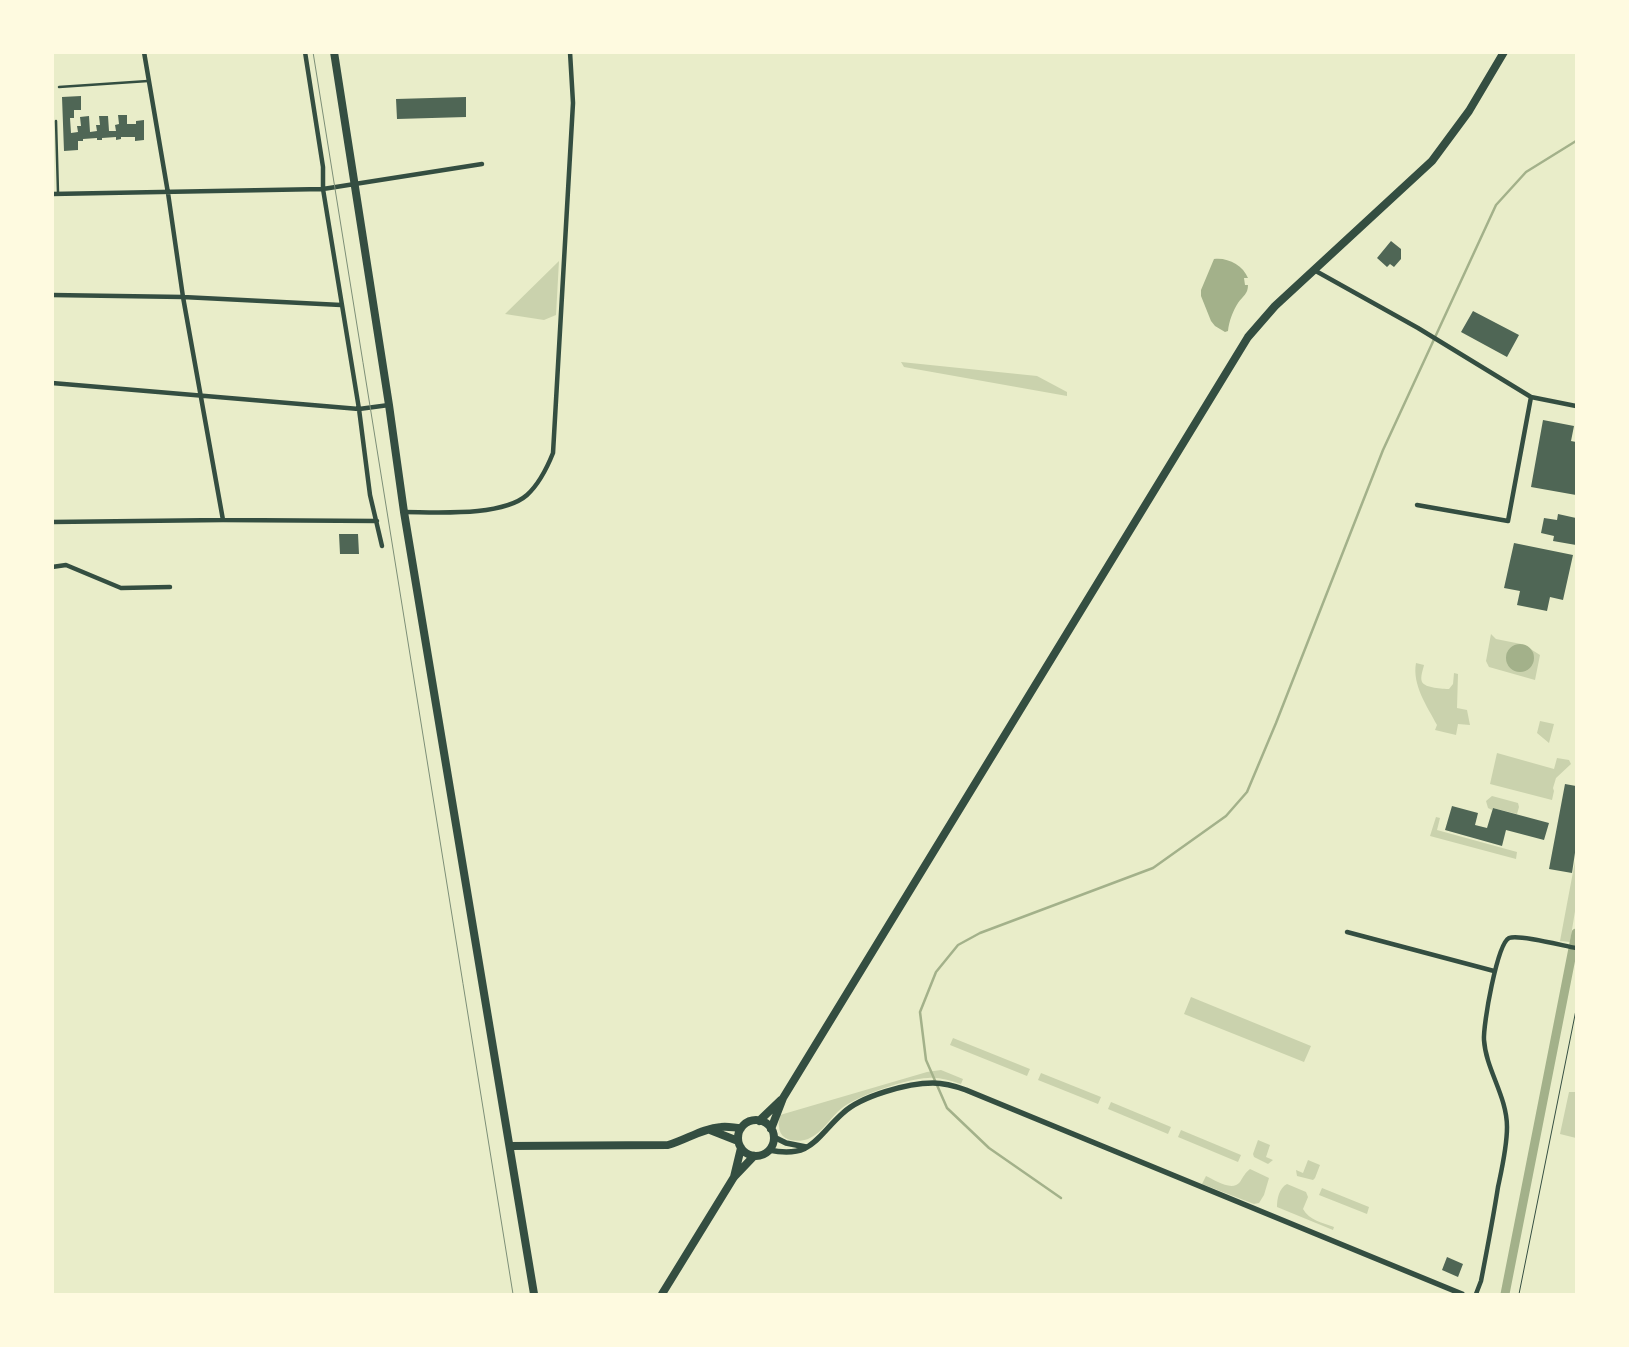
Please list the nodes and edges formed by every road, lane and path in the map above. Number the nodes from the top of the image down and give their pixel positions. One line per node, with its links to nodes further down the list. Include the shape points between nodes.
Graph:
1 (144, 52): 6 (street)
2 (305, 52): 11 (street, via 323,167)
3 (334, 52): 10 (main road)
4 (570, 52): 26 (street, via 572,112 553,453 543,475 527,495 508,505 462,513)
5 (1504, 52): 15 (main road, via 1469,111 1432,161)
6 (149, 81): 7 (lane); 12 (street)
7 (59, 87)
8 (56, 121): 14 (lane)
9 (482, 164): 10 (street)
10 (354, 185): 11 (street); 22 (main road)
11 (323, 189): 12 (street); 18 (street)
12 (168, 193): 14 (street); 17 (street)
13 (52, 194): 14 (street)
14 (58, 195)
15 (1314, 270): 21 (street); 37 (main road, via 1275,306 1248,337)
16 (52, 295): 17 (street)
17 (182, 297): 18 (street); 20 (street)
18 (341, 305): 24 (street)
19 (52, 383): 20 (street)
20 (200, 396): 24 (street); 27 (street)
21 (1531, 397): 23 (street); 25 (street, via 1508,521)
22 (389, 405): 24 (street); 26 (main road)
23 (1576, 406)
24 (359, 409): 28 (street, via 370,495)
25 (1417, 505)
26 (404, 512): 43 (main road)
27 (223, 520): 28 (street); 29 (street)
28 (377, 521): 30 (street)
29 (52, 522)
30 (382, 546)
31 (52, 566): 32 (street, via 66,565 121,588)
32 (170, 587)
33 (1347, 932): 35 (street)
34 (1576, 948): 35 (street, via 1521,937 1510,938 1504,942)
35 (1494, 972): 51 (street, via 1483,1038 1504,1104 1507,1126 1481,1281)
36 (1576, 1010): 52 (path)
37 (783, 1098): 38 (main road); 41 (main road)
38 (759, 1120): 39 (main road, via 746,1123); 41 (main road)
39 (741, 1128): 40 (main road); 42 (main road)
40 (708, 1130): 42 (main road, via 719,1132); 43 (main road, via 668,1145)
41 (773, 1133): 44 (street, via 786,1143); 45 (main road, via 773,1144)
42 (739, 1145): 46 (main road, via 746,1154); 47 (main road)
43 (510, 1146): 48 (main road)
44 (806, 1147): 45 (street, via 782,1153); 50 (street, via 816,1142 856,1104 896,1089 946,1084)
45 (769, 1150): 46 (main road)
46 (754, 1156): 47 (main road)
47 (734, 1177): 49 (main road)
48 (534, 1294)
49 (662, 1294)
50 (1462, 1294)
51 (1476, 1294)
52 (1519, 1294)

